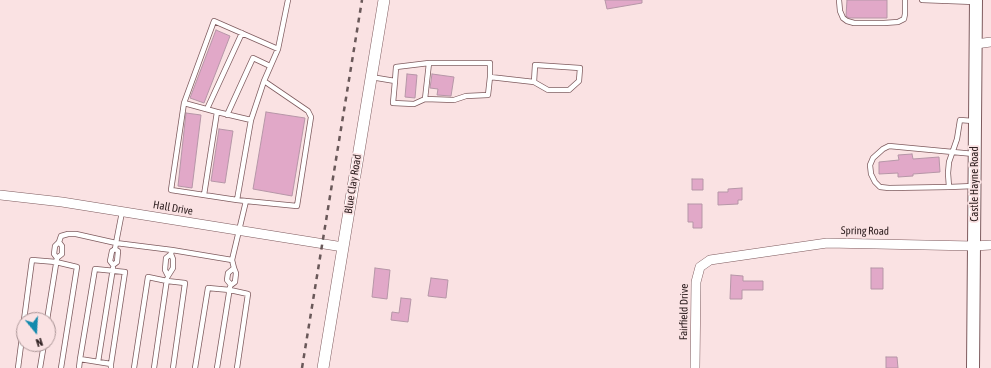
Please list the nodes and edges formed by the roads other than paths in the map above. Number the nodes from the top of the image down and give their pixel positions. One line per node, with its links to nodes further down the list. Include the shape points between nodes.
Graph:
1 (288, 0): 10 (lane)
2 (384, 0): 13 (street, Blue Clay Road)
3 (838, 0): 4 (lane, via 840,12 847,21 884,24 904,19)
4 (905, 0)
5 (922, 0): 6 (lane)
6 (976, 1): 9 (main road, Castle Hayne Road)
7 (242, 33): 10 (lane); 19 (lane, via 214,20); 20 (lane)
8 (991, 42): 9 (street)
9 (976, 44): 24 (main road, Castle Hayne Road)
10 (278, 49): 12 (lane)
11 (429, 63): 14 (lane, via 490,63); 16 (lane, via 396,67); 18 (lane)
12 (270, 66): 15 (lane); 22 (lane, via 253,58)
13 (371, 77): 16 (lane); 38 (street, Blue Clay Road)
14 (490, 77): 17 (lane); 18 (lane, via 488,94 454,100)
15 (264, 81): 23 (lane); 32 (lane, via 308,111 311,117 297,206)
16 (395, 81): 18 (lane, via 393,103 414,104)
17 (534, 82): 17 (lane, via 548,90 569,90 579,81 580,68 535,65)
18 (425, 99)
19 (184, 103): 20 (lane); 30 (lane, via 171,190)
20 (207, 109): 21 (lane)
21 (217, 112): 22 (lane); 30 (lane)
22 (227, 115): 23 (lane)
23 (251, 120): 31 (lane)
24 (975, 121): 25 (lane, via 960,120 958,139); 26 (main road, Castle Hayne Road)
25 (952, 153): 26 (lane); 27 (lane); 27 (lane, via 889,146 876,154 870,165 871,174 880,187)
26 (975, 154): 28 (main road, Castle Hayne Road)
27 (948, 186): 28 (lane)
28 (974, 186): 37 (main road, Castle Hayne Road)
29 (0, 195): 33 (street, Hall Drive)
30 (204, 195): 31 (lane)
31 (236, 200): 32 (lane)
32 (246, 201): 34 (lane)
33 (122, 212): 34 (street, Hall Drive); 35 (lane)
34 (240, 231): 38 (street, Hall Drive); 42 (lane)
35 (116, 242): 39 (lane); 41 (lane, via 68,234 61,236 59,242 62,254); 43 (lane, via 116,249 112,251 110,261 113,265)
36 (991, 245): 37 (street, Spring Road)
37 (974, 246): 40 (street, Spring Road, via 828,243); 65 (main road, Castle Hayne Road)
38 (343, 247): 63 (street, Blue Clay Road)
39 (171, 252): 42 (lane); 44 (lane, via 173,268); 44 (lane, via 166,258 164,270)
40 (756, 253): 64 (street, Fairfield Drive, via 710,260 698,271)
41 (57, 260): 46 (lane, via 32,260); 47 (lane); 55 (lane, via 77,267)
42 (232, 260): 45 (lane, via 234,268 228,273 227,280)
43 (112, 271): 50 (lane, via 95,269); 51 (lane); 52 (lane, via 125,272)
44 (167, 278): 57 (lane, via 148,276); 58 (lane); 59 (lane, via 185,283)
45 (230, 288): 60 (lane, via 208,288); 61 (lane); 62 (lane, via 248,294)
46 (25, 312)
47 (48, 312)
48 (20, 352): 53 (lane)
49 (43, 352): 54 (lane)
50 (80, 359): 51 (lane); 56 (lane)
51 (98, 362): 52 (lane)
52 (111, 366)
53 (18, 368)
54 (40, 368)
55 (61, 368)
56 (79, 368)
57 (134, 368)
58 (154, 368)
59 (173, 368)
60 (195, 368)
61 (217, 368)
62 (237, 368)
63 (323, 368)
64 (695, 368)
65 (973, 368)

